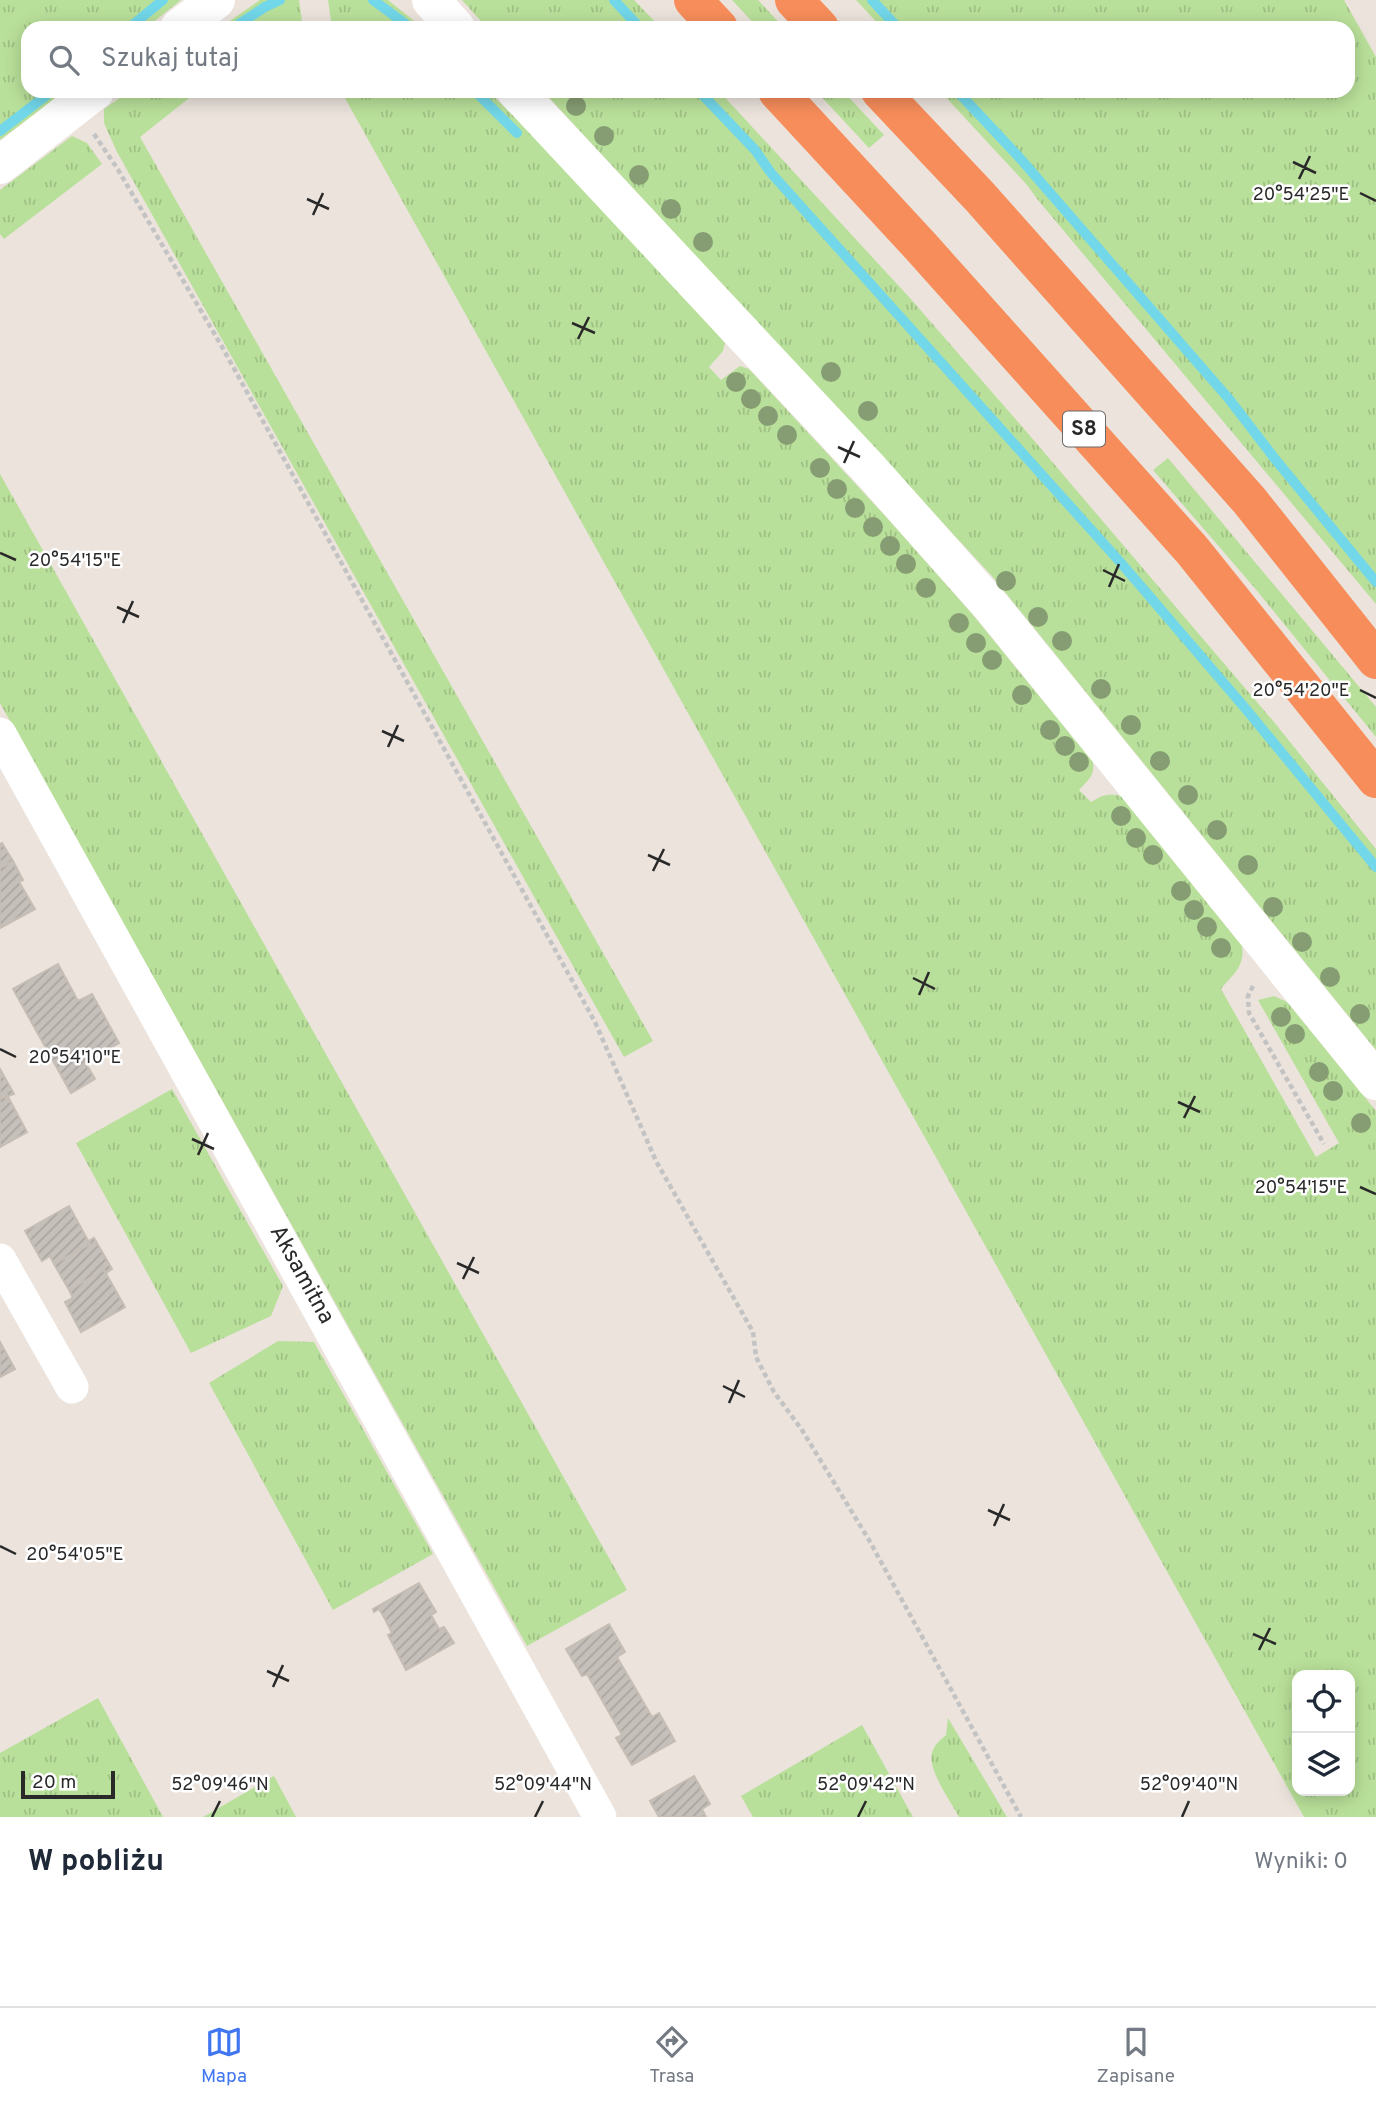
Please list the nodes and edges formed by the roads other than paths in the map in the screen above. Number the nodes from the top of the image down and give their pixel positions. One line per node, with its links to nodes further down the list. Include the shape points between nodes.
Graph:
1 (216, 0): 5 (street)
2 (430, 0): 6 (street)
3 (693, 0): 7 (highway)
4 (794, 0): 8 (highway)
5 (188, 21)
6 (450, 21)
7 (712, 21)
8 (814, 21)
9 (523, 98): 17 (street, via 982,595)
10 (783, 98): 16 (highway, S8, via 1192,550)
11 (887, 98): 14 (highway, via 1250,500)
12 (85, 99): 13 (street)
13 (0, 165)
14 (1376, 660)
15 (0, 734): 20 (street, Aksamitna)
16 (1376, 779)
17 (1376, 1081)
18 (0, 1259): 19 (street)
19 (72, 1387)
20 (600, 1817)

